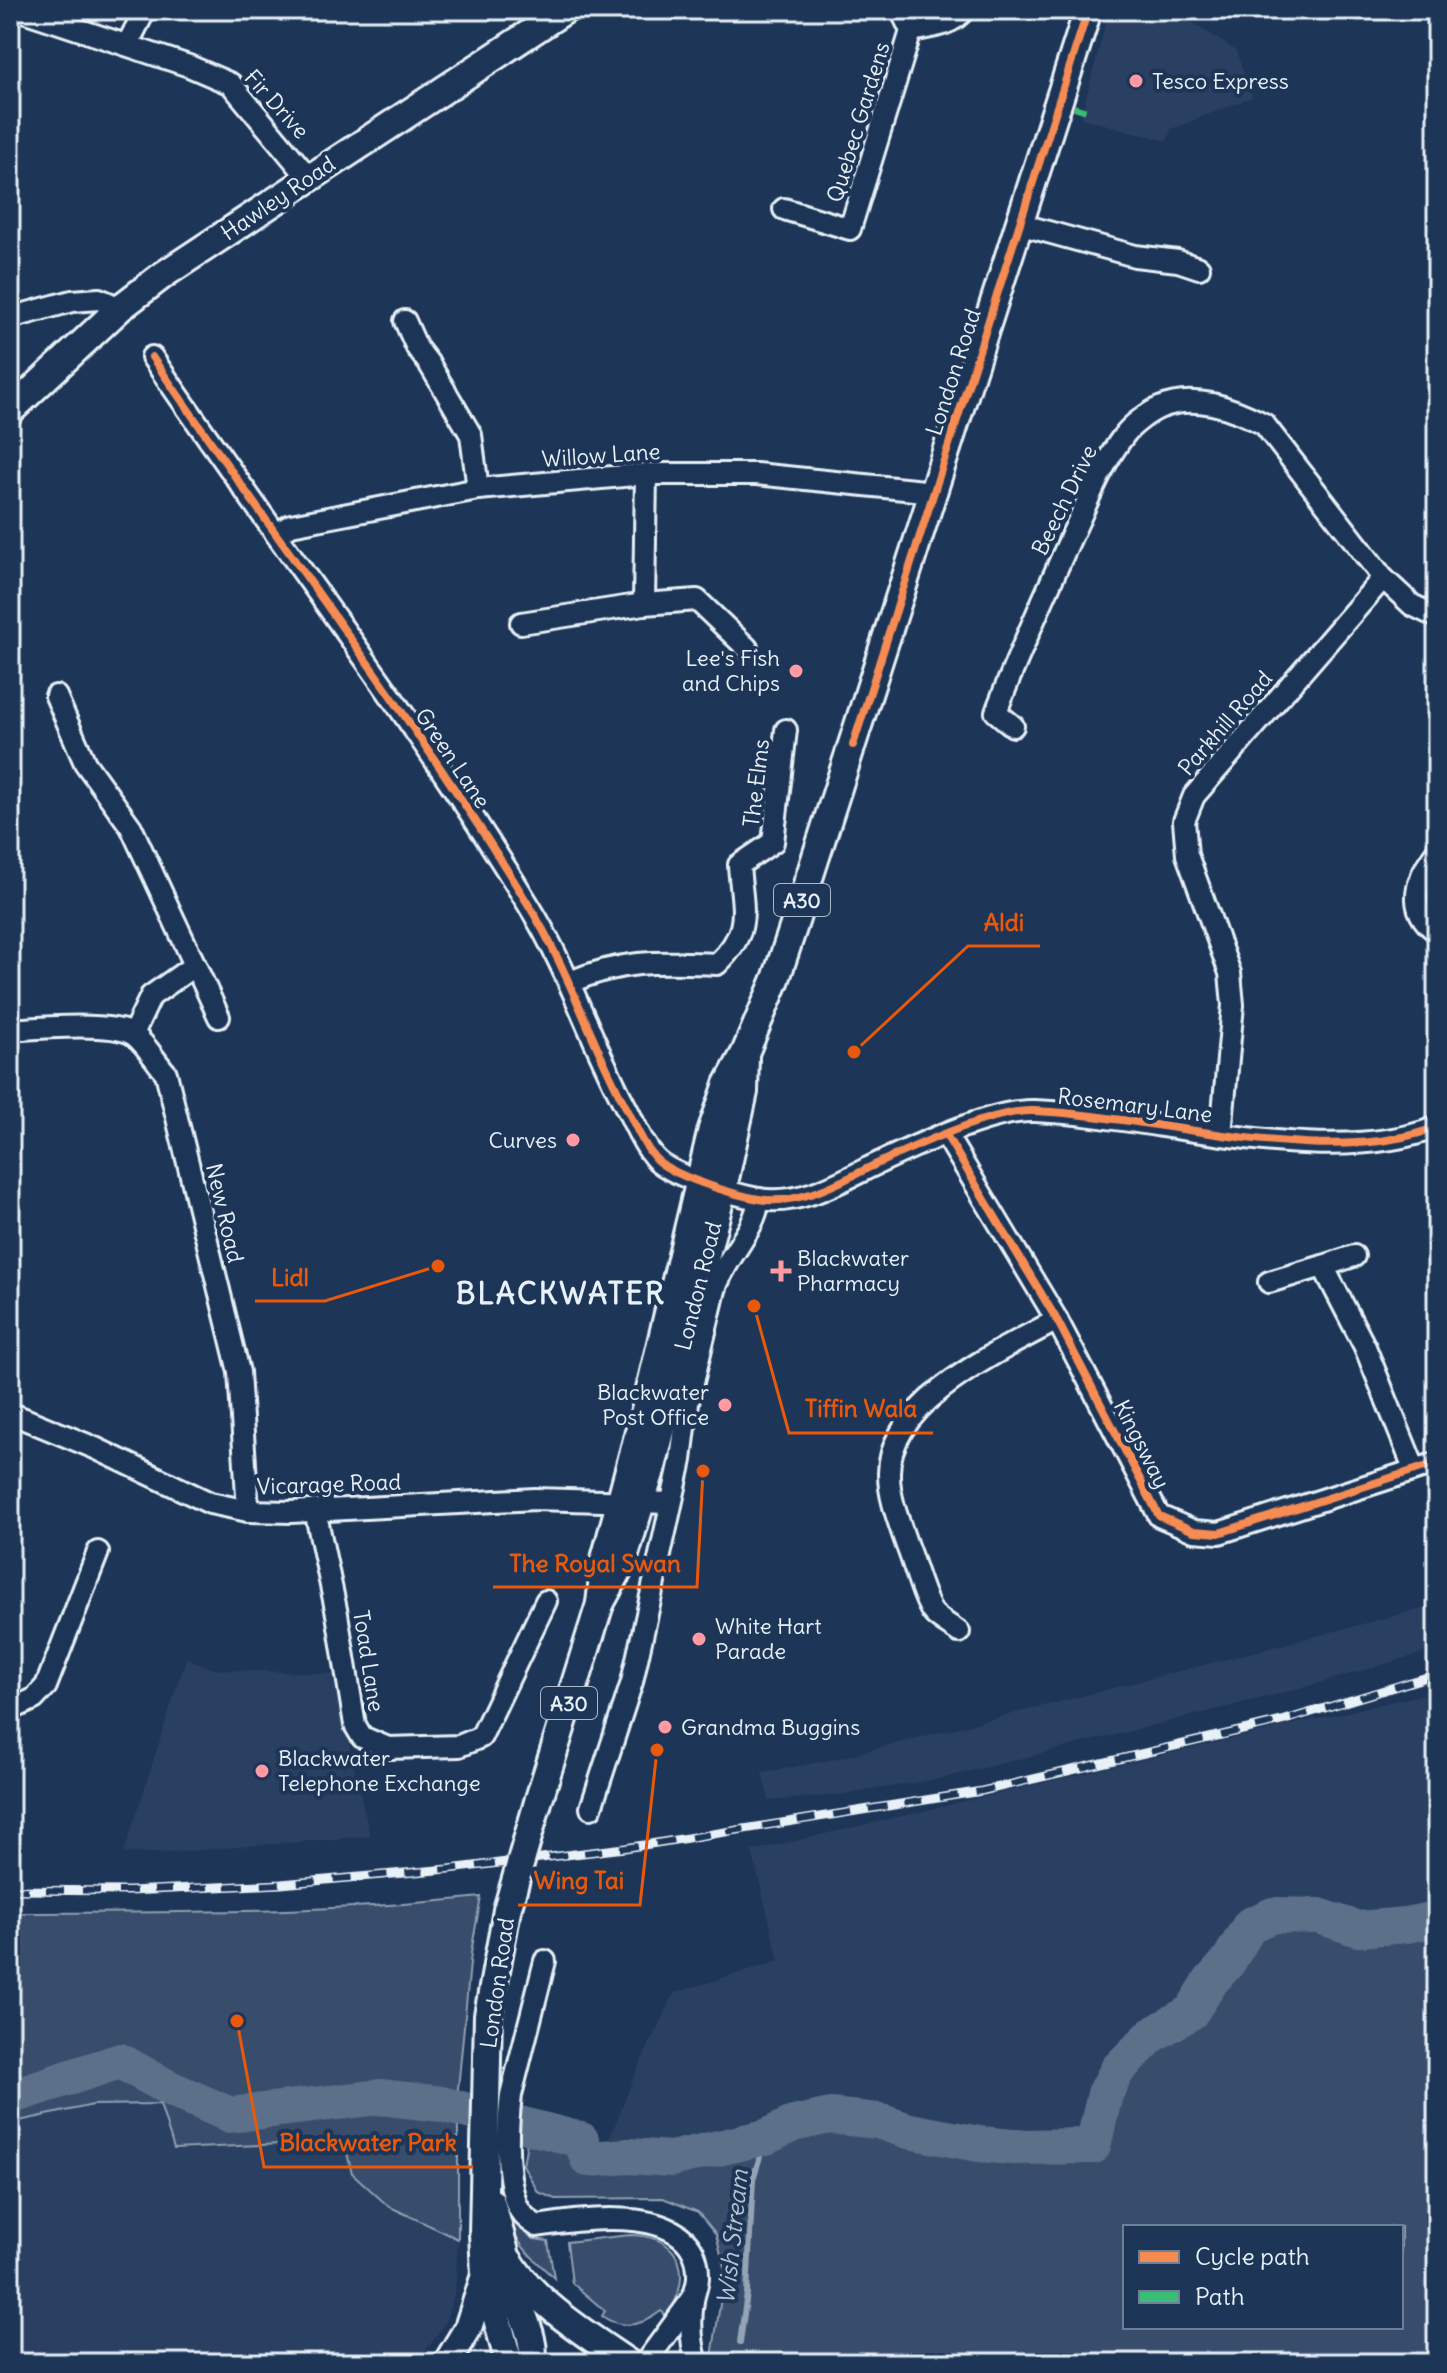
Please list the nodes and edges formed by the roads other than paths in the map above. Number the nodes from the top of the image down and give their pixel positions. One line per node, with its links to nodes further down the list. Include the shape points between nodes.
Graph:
1 (20, 10): 8 (street, Fir Drive)
2 (145, 10): 8 (street)
3 (565, 10): 9 (main road, Hawley Road)
4 (901, 10): 7 (street, Quebec Gardens)
5 (964, 10): 7 (street, via 945,24)
6 (1088, 10): 11 (main road, London Road / A30)
7 (911, 31): 10 (street, Quebec Gardens, via 850,229)
8 (127, 45): 9 (street, Fir Drive, via 231,84)
9 (308, 177): 13 (main road, Hawley Road)
10 (784, 209)
11 (1019, 224): 12 (street); 20 (main road, London Road / A30)
12 (1199, 268)
13 (120, 308): 14 (street, via 99,299 72,301); 17 (main road, Hawley Road)
14 (10, 318)
15 (405, 321): 19 (street, via 471,435)
16 (152, 357): 21 (street, Green Lane)
17 (10, 411)
18 (646, 474): 19 (street, Willow Lane); 20 (street, Willow Lane, via 756,474); 23 (street)
19 (478, 489): 21 (street, Willow Lane, via 291,525)
20 (934, 492): 40 (main road, London Road / A30, via 789,940 745,1053 744,1092)
21 (277, 534): 33 (street, Green Lane, via 471,815)
22 (1383, 578): 24 (street, via 1412,605); 28 (street, Beech Drive, via 1264,424 1236,410 1190,400 1157,409 1126,432 1079,520 996,712); 38 (street, Parkhill Road, via 1208,778 1184,821 1187,855 1230,973 1233,1005)
23 (644, 604): 25 (street); 26 (street, via 697,600)
24 (1437, 617)
25 (521, 623)
26 (747, 648)
27 (56, 696): 32 (street, via 85,763 131,827)
28 (1013, 726)
29 (786, 730): 33 (street, The Elms, via 773,842 739,865 743,929 733,949 717,964 642,962)
30 (1437, 851): 31 (street, via 1423,870 1416,904 1423,922)
31 (1437, 932)
32 (195, 965): 34 (street); 36 (street, via 151,996)
33 (570, 982): 40 (street, Green Lane, via 607,1072 656,1161 671,1172)
34 (219, 1017)
35 (10, 1030): 36 (street, via 109,1028)
36 (133, 1034): 53 (street, New Road, via 166,1073 239,1372)
37 (1437, 1127): 38 (street, Rosemary Lane, via 1379,1141 1306,1142)
38 (1221, 1134): 39 (street, Rosemary Lane, via 1019,1110)
39 (946, 1135): 41 (street, Rosemary Lane, via 815,1191); 46 (street, Kingsway)
40 (712, 1185): 41 (street, Rosemary Lane); 45 (main road, London Road / A30); 50 (main road, London Road / A30)
41 (759, 1199): 45 (street, via 757,1216)
42 (1354, 1256): 43 (street)
43 (1323, 1266): 44 (street); 49 (street, via 1365,1347)
44 (1269, 1282)
45 (706, 1288): 50 (main road, London Road / A30); 51 (street)
46 (1057, 1320): 49 (street, Kingsway, via 1159,1516 1194,1531 1219,1533); 56 (street, via 940,1391 895,1441 888,1476 900,1525 932,1613)
47 (10, 1413): 53 (street, Vicarage Road, via 210,1503)
48 (1437, 1463): 49 (street, Kingsway)
49 (1414, 1468)
50 (631, 1501): 51 (street, Vicarage Road); 52 (street, Vicarage Road, via 535,1499); 60 (main road, London Road / A30, bridge, via 622,1564 600,1604 507,1910 488,2015)
51 (670, 1503): 58 (street, via 632,1682)
52 (315, 1510): 53 (street, Vicarage Road); 55 (street, Toad Lane, via 355,1725 362,1737 388,1748 459,1746 481,1737)
53 (248, 1511)
54 (98, 1552): 57 (street, via 46,1686 34,1699)
55 (546, 1601)
56 (959, 1632)
57 (10, 1710)
58 (591, 1808)
59 (545, 1961): 63 (street, via 511,2095 510,2172 516,2205 537,2226 639,2220 668,2227 696,2258)
60 (485, 2183): 61 (main road, London Road / A30); 62 (main road, London Road / A30)
61 (508, 2259): 66 (main road, London Road, via 534,2350); 67 (main road, A30, via 528,2285)
62 (485, 2274): 64 (main road, via 468,2328); 65 (main road, London Road / A30)
63 (693, 2298): 68 (street); 69 (street)
64 (447, 2363)
65 (509, 2363)
66 (532, 2363)
67 (628, 2363)
68 (645, 2363)
69 (697, 2363)

